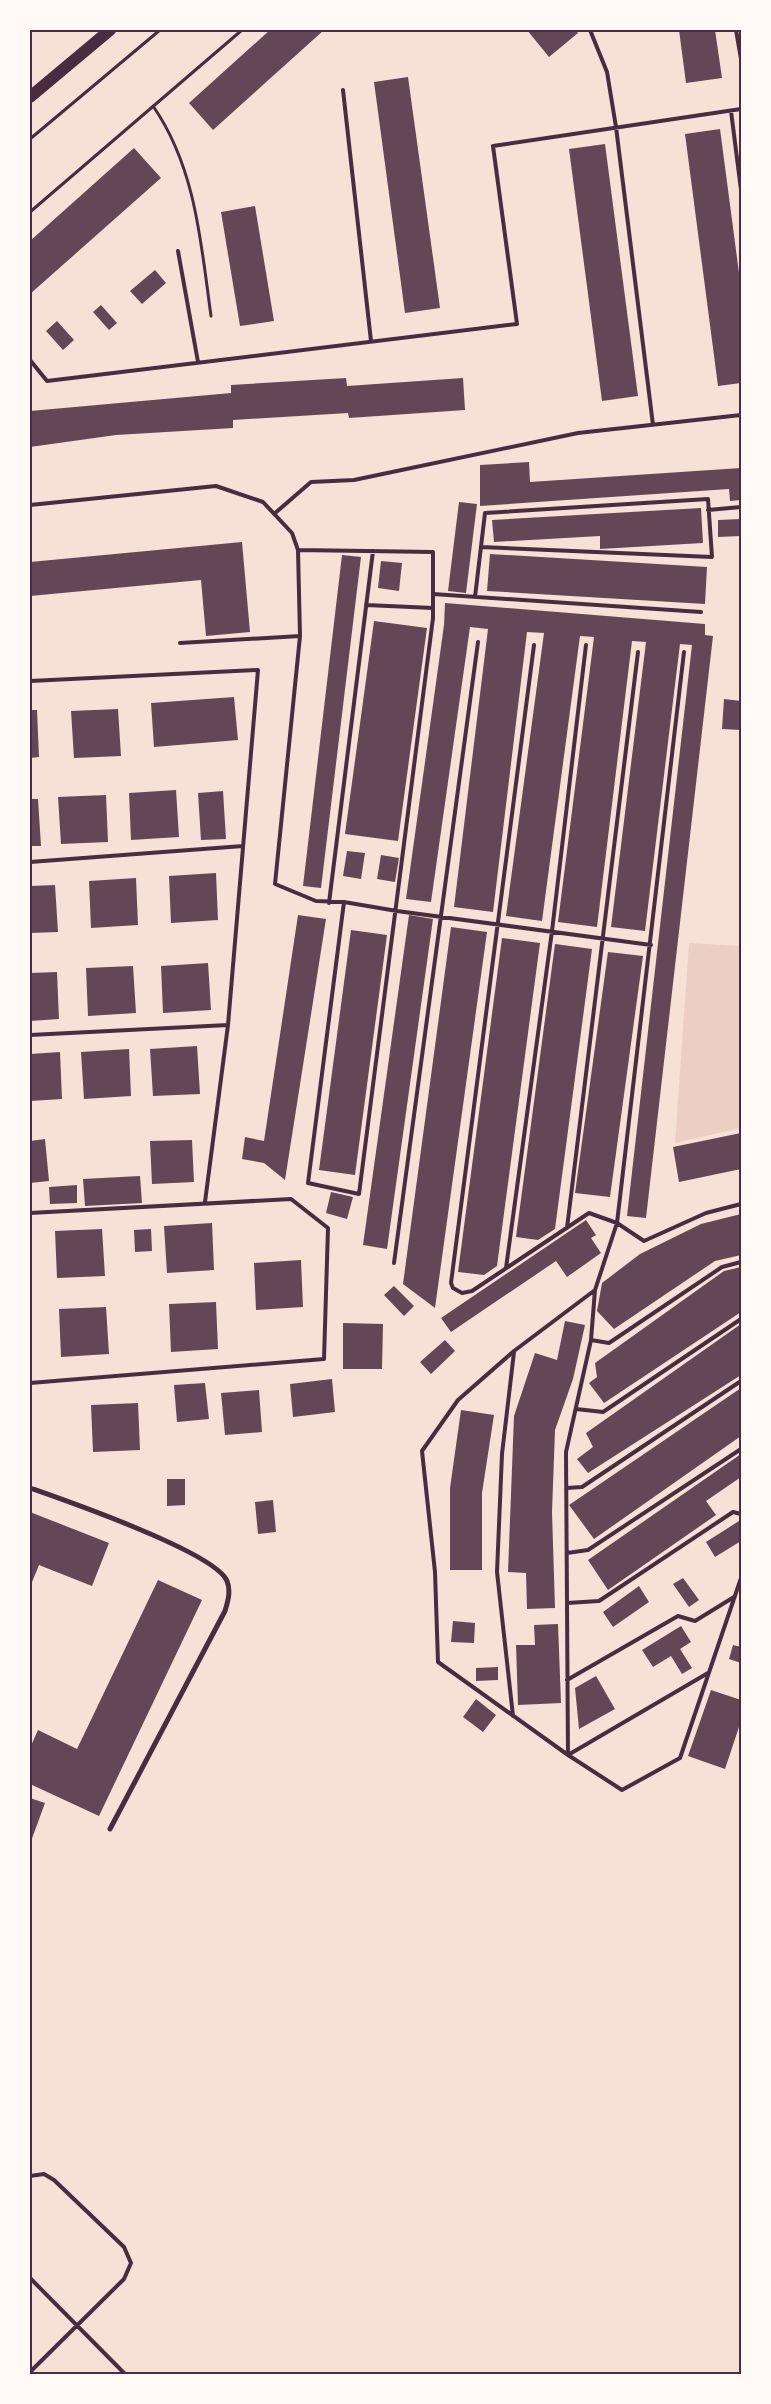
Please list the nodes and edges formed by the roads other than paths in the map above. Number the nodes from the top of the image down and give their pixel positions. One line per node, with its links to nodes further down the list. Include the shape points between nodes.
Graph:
1 (110, 30): 6 (main road)
2 (590, 30): 9 (lane, via 607,72)
3 (736, 30): 4 (lane)
4 (741, 59)
5 (343, 90): 12 (lane)
6 (30, 97)
7 (741, 109): 8 (lane)
8 (731, 110): 9 (lane); 10 (lane)
9 (616, 127): 12 (lane, via 493,146 517,324); 16 (lane)
10 (741, 190)
11 (178, 251): 14 (lane)
12 (371, 341): 14 (lane)
13 (30, 360): 14 (lane, via 47,381)
14 (198, 362)
15 (741, 415): 16 (lane)
16 (653, 425): 20 (lane, via 578,433 354,480 311,482)
17 (30, 505): 20 (lane, via 216,486 263,502)
18 (741, 508): 19 (lane)
19 (708, 510): 21 (lane, via 708,499 485,513); 21 (lane, via 712,557)
20 (274, 514): 22 (lane, via 292,533)
21 (481, 547): 25 (lane)
22 (298, 550): 23 (lane); 29 (lane)
23 (373, 551): 24 (lane, via 433,552); 26 (lane)
24 (433, 594): 25 (lane); 27 (lane)
25 (475, 597): 28 (lane)
26 (366, 605): 27 (lane); 40 (lane)
27 (433, 608): 41 (lane)
28 (701, 612)
29 (300, 636): 31 (lane); 40 (lane, via 275,884)
30 (478, 642): 42 (lane)
31 (180, 643)
32 (534, 645): 43 (lane)
33 (586, 645): 44 (lane)
34 (638, 652): 45 (lane)
35 (684, 652): 46 (lane)
36 (30, 681): 37 (lane, via 258,670)
37 (243, 846): 38 (lane); 47 (lane)
38 (30, 862)
39 (344, 902): 40 (lane); 41 (lane); 41 (lane, via 308,1183 359,1194)
40 (329, 903)
41 (397, 911): 42 (lane)
42 (440, 916): 43 (lane); 55 (lane)
43 (496, 924): 44 (lane); 56 (lane, via 451,1283 457,1291 467,1293)
44 (552, 930): 45 (lane); 56 (lane)
45 (602, 937): 46 (lane); 53 (lane)
46 (651, 945): 52 (lane)
47 (228, 1025): 48 (lane); 49 (lane)
48 (30, 1035)
49 (205, 1202): 51 (lane); 62 (lane, via 291,1199 328,1228 324,1359)
50 (741, 1204): 52 (lane, via 706,1212 644,1241)
51 (30, 1213)
52 (617, 1222): 53 (lane, via 589,1213); 57 (lane)
53 (567, 1228): 56 (lane)
54 (741, 1262): 59 (lane, via 722,1267 609,1343)
55 (394, 1263)
56 (506, 1268)
57 (596, 1290): 59 (lane); 60 (lane)
58 (741, 1319): 63 (lane, via 603,1412)
59 (591, 1340): 63 (lane)
60 (514, 1351): 74 (lane, via 502,1454 497,1572); 74 (lane, via 458,1400 422,1451 435,1572 438,1662)
61 (741, 1381): 66 (lane, via 582,1486)
62 (30, 1383)
63 (576, 1409): 66 (lane, via 566,1452)
64 (741, 1449): 68 (lane, via 588,1550)
65 (30, 1488): 76 (street, via 130,1524 211,1565 226,1580 229,1597 225,1611)
66 (567, 1488): 68 (lane)
67 (741, 1514): 71 (lane, via 733,1512 599,1601)
68 (567, 1553): 71 (lane)
69 (741, 1578): 70 (lane)
70 (734, 1598): 72 (lane); 73 (lane, via 695,1621 678,1616)
71 (567, 1603): 73 (lane)
72 (709, 1672): 75 (lane); 75 (lane, via 680,1758 622,1790)
73 (567, 1680): 75 (lane)
74 (513, 1716): 75 (lane)
75 (568, 1755)
76 (110, 1829)
77 (30, 2176): 79 (lane, via 44,2174 54,2180 130,2257 130,2269 124,2279)
78 (30, 2278): 79 (lane)
79 (78, 2325): 80 (lane); 81 (lane)
80 (30, 2372)
81 (125, 2374)

